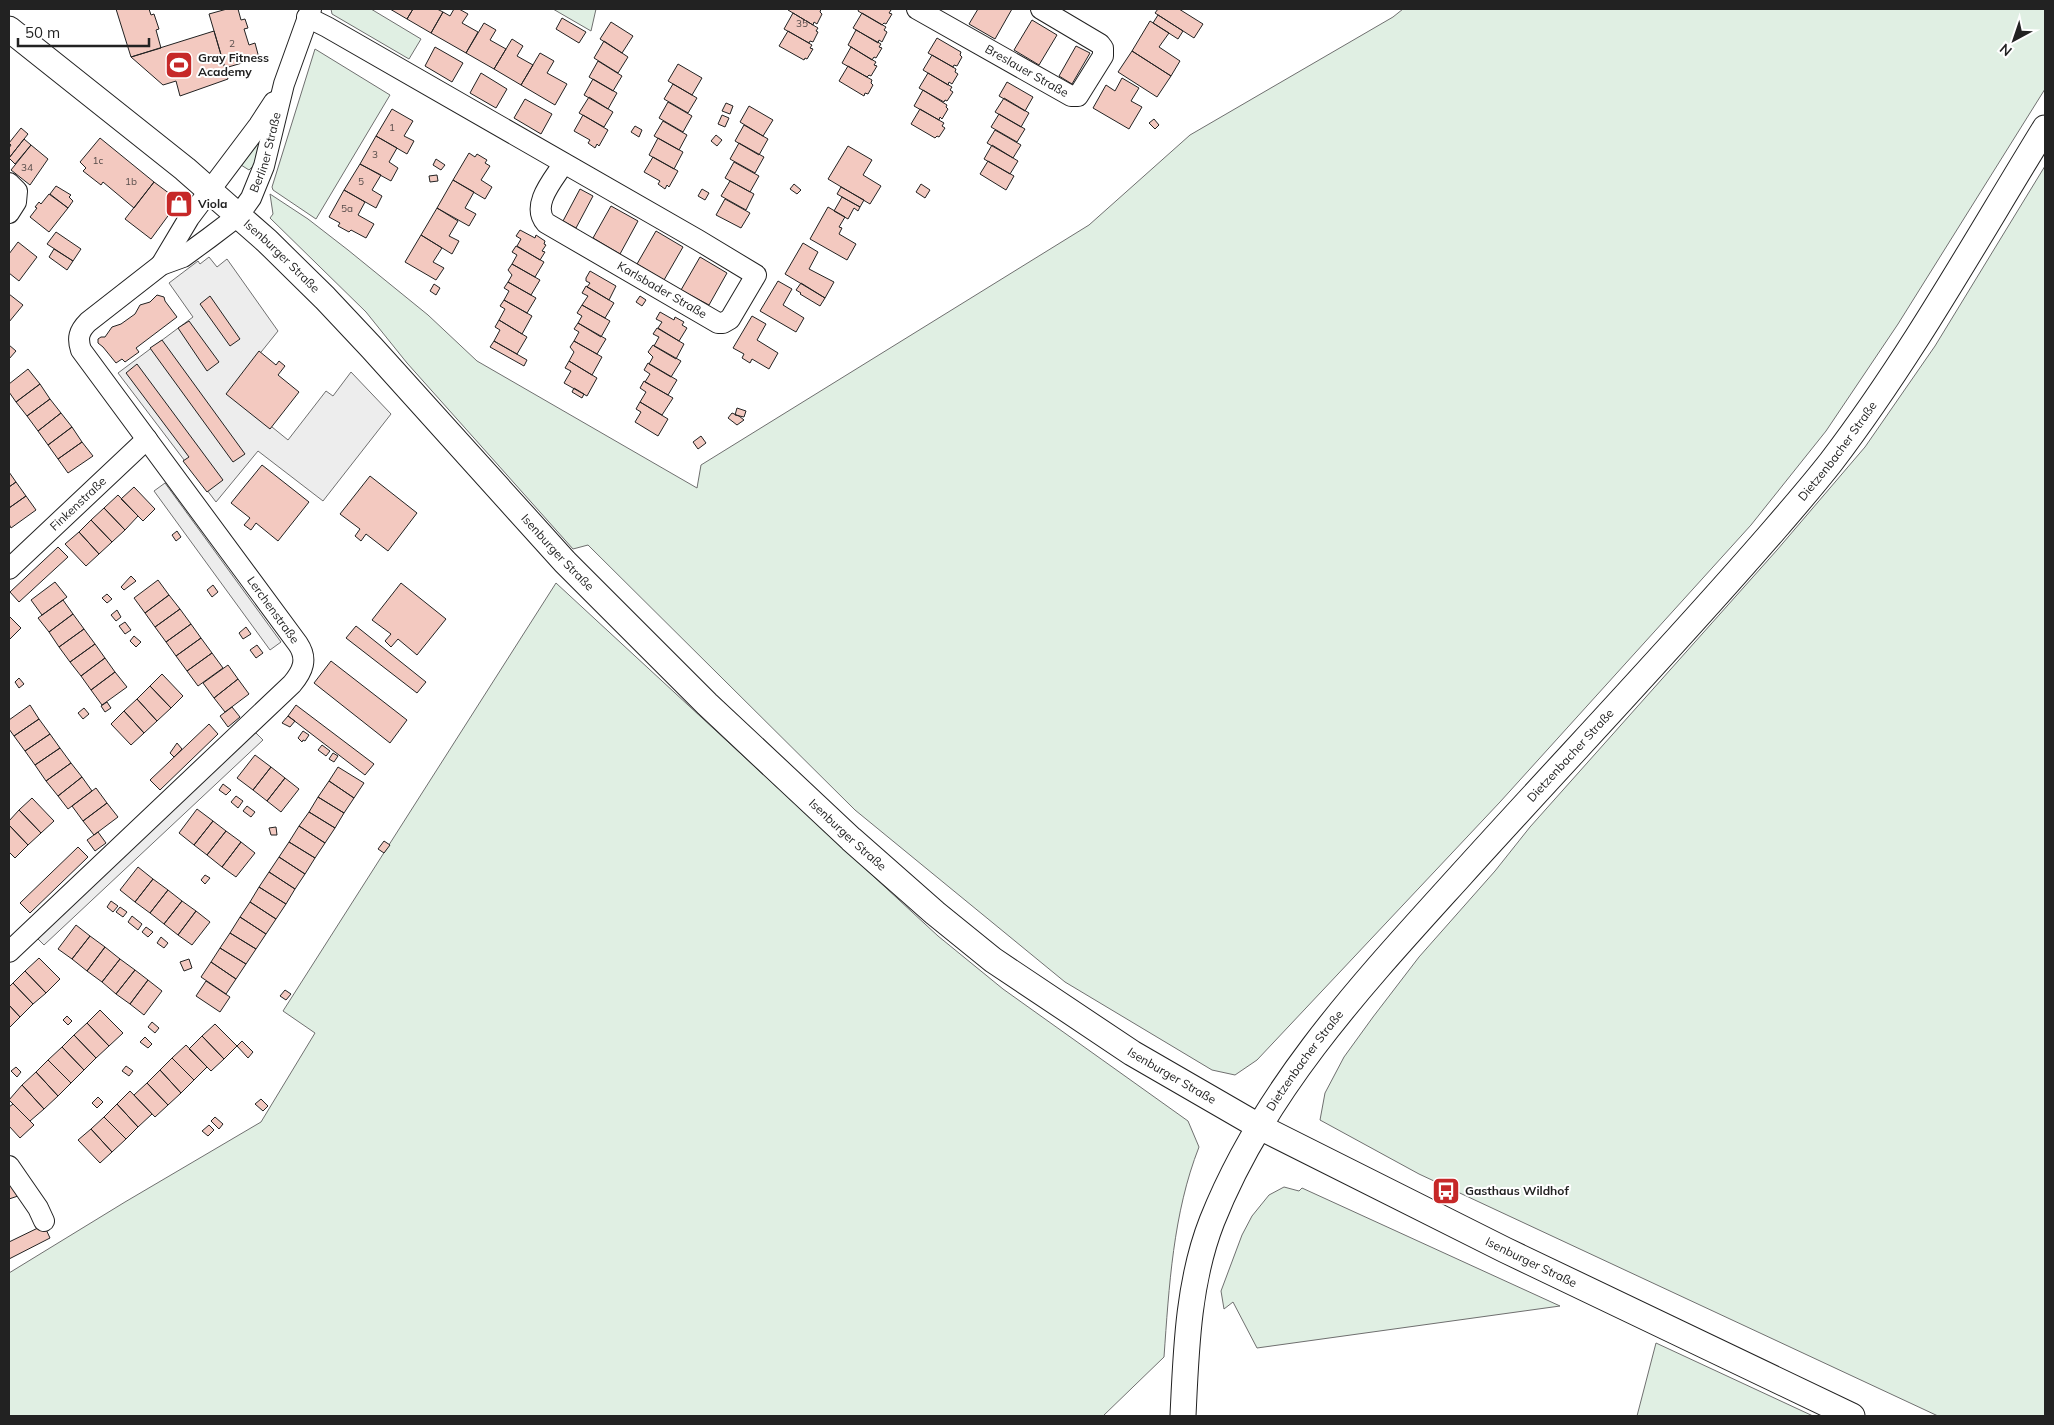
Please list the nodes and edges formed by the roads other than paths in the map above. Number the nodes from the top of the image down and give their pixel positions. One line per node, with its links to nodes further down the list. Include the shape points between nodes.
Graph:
1 (917, 9): 2 (street, Breslauer Straße, via 1071,96 1078,96 1103,56 1103,48)
2 (1041, 9)
3 (309, 13): 5 (street, Berliner Straße); 7 (street, Karlsbader Straße)
4 (9, 29): 8 (main road, Isenburger Straße)
5 (284, 84): 8 (street, Berliner Straße, via 263,120); 9 (street, Berliner Straße, via 264,166 251,198)
6 (2045, 128): 14 (main road, Dietzenbacher Straße, via 1907,352 1830,463 1727,584 1384,960 1316,1043)
7 (564, 163): 7 (street, Karlsbader Straße, via 540,205 542,219 546,223 718,323 730,319 756,275)
8 (209, 191): 9 (main road, Isenburger Straße); 10 (street, Lerchenstraße, via 176,238)
9 (238, 216): 10 (street, Lerchenstraße, via 183,257); 14 (main road, Isenburger Straße, via 325,298 566,562 707,704 851,839 955,929 1032,987 1132,1054)
10 (162, 265): 11 (street, Lerchenstraße, via 88,322 82,328 78,342)
11 (147, 439): 12 (street, Finkenstraße); 13 (street, Lerchenstraße, via 303,651 302,669 292,684)
12 (9, 569)
13 (9, 952)
14 (1260, 1127): 17 (main road, Dietzenbacher Straße, via 1225,1192 1203,1249 1189,1324); 18 (main road, Isenburger Straße, via 1505,1250)
15 (9, 1166): 16 (street)
16 (44, 1221)
17 (1183, 1416)
18 (1852, 1416)

